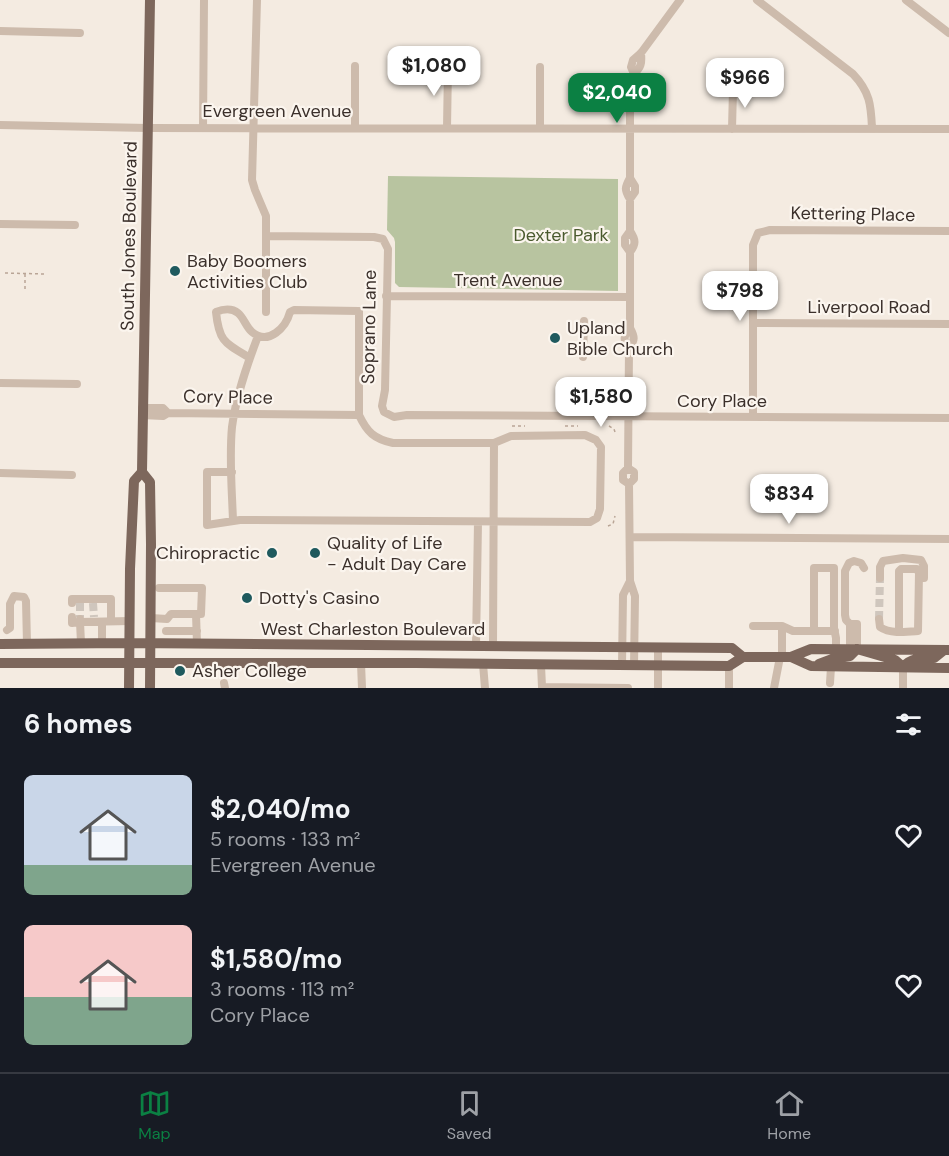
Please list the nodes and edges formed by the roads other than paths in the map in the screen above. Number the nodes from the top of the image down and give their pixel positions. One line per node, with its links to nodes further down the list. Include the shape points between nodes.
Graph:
1 (150, 0): 15 (main road, South Jones Boulevard)
2 (204, 0): 16 (street)
3 (257, 0): 17 (street)
4 (680, 0): 22 (street, via 633,60)
5 (757, 0): 21 (street, via 862,84 871,107)
6 (906, 0): 9 (street)
7 (0, 31): 8 (street)
8 (80, 33)
9 (949, 33)
10 (355, 66): 18 (street)
11 (448, 66): 19 (street)
12 (540, 68): 20 (street)
13 (733, 89): 23 (street)
14 (0, 125): 15 (street, Evergreen Avenue)
15 (148, 128): 16 (street, Evergreen Avenue); 40 (main road, South Jones Boulevard)
16 (203, 128): 17 (street, Evergreen Avenue)
17 (253, 128): 18 (street, Evergreen Avenue); 28 (street, via 252,180 266,216)
18 (355, 128): 19 (street, Evergreen Avenue)
19 (447, 128): 20 (street, Evergreen Avenue)
20 (540, 128): 22 (street, Evergreen Avenue)
21 (872, 128): 23 (street, Evergreen Avenue); 24 (street, Evergreen Avenue)
22 (630, 129): 23 (street, Evergreen Avenue); 30 (street, via 630,178 625,186 630,199 630,231 635,239 630,252)
23 (732, 129)
24 (949, 129)
25 (0, 224): 26 (street)
26 (75, 225)
27 (949, 231): 33 (street, Kettering Place, via 758,233 753,244)
28 (266, 236): 29 (street, Soprano Lane, via 383,239 388,249); 31 (street)
29 (386, 296): 30 (street, Trent Avenue); 42 (street, Soprano Lane, via 382,406)
30 (630, 297): 44 (street, via 634,342 629,349)
31 (266, 312)
32 (584, 321): 36 (street)
33 (753, 323): 34 (street, Liverpool Road); 45 (street)
34 (949, 324)
35 (258, 336): 37 (street); 37 (street, via 238,314 223,309 216,312 218,330 226,344); 43 (street, via 275,335 294,310 359,311)
36 (583, 357)
37 (250, 358): 41 (street)
38 (0, 383): 39 (street)
39 (77, 384)
40 (142, 411): 41 (street, Cory Place, via 163,408 168,413); 48 (main road, South Jones Boulevard)
41 (235, 414): 43 (street, Cory Place); 49 (street)
42 (387, 414): 44 (street, Cory Place)
43 (359, 415): 47 (street, via 365,428 382,441)
44 (629, 417): 45 (street, Cory Place); 55 (street, via 628,468 623,480 629,484)
45 (753, 417): 46 (street, Cory Place)
46 (949, 418)
47 (494, 443): 54 (street); 54 (street, via 511,436 585,435 601,447 597,518 590,522)
48 (142, 472): 64 (main road, South Jones Boulevard, via 150,482); 72 (main road, South Jones Boulevard, via 134,481)
49 (232, 472): 52 (street); 52 (street, via 207,472 207,525)
50 (0, 473): 51 (street)
51 (72, 475)
52 (233, 521): 53 (street)
53 (478, 522): 54 (street); 56 (street)
54 (494, 522): 57 (street)
55 (630, 537): 58 (street); 63 (street)
56 (478, 539): 57 (street); 91 (street)
57 (494, 539): 92 (street)
58 (933, 539): 59 (street); 60 (street)
59 (949, 539)
60 (933, 549)
61 (864, 568): 97 (street, via 854,561 845,571 845,615 854,624)
62 (880, 578): 80 (street, via 884,561 921,561 924,622)
63 (630, 581): 93 (street, via 623,595); 94 (street, via 635,596)
64 (156, 592): 66 (street, via 202,588 201,614); 67 (main road, South Jones Boulevard)
65 (77, 602): 71 (street, via 111,599)
66 (196, 614): 68 (street, via 171,614); 77 (street)
67 (151, 618): 68 (street); 84 (main road, South Jones Boulevard)
68 (167, 619): 76 (street)
69 (879, 619): 81 (street, via 884,630)
70 (96, 620): 71 (street); 82 (street); 87 (street, via 77,619)
71 (111, 621): 72 (street)
72 (130, 621): 83 (main road, South Jones Boulevard)
73 (753, 626): 74 (street)
74 (782, 626): 78 (street, via 794,631); 101 (street)
75 (3, 630): 85 (street); 86 (street, via 10,628 11,600 14,596 24,597)
76 (166, 631): 77 (street); 88 (street)
77 (196, 631): 89 (street)
78 (814, 631): 79 (street); 79 (street, via 814,568 834,568)
79 (835, 631): 96 (street)
80 (914, 631): 81 (street); 81 (street, via 919,573 917,569 902,569); 98 (street)
81 (899, 632)
82 (102, 643): 83 (main road, West Charleston Boulevard); 87 (main road, West Charleston Boulevard)
83 (129, 643): 84 (main road, West Charleston Boulevard); 105 (main road, South Jones Boulevard)
84 (150, 643): 88 (main road, West Charleston Boulevard); 106 (main road, South Jones Boulevard)
85 (3, 644): 86 (main road, West Charleston Boulevard)
86 (27, 644): 87 (main road, West Charleston Boulevard)
87 (81, 644)
88 (166, 644): 89 (main road, West Charleston Boulevard)
89 (196, 644): 90 (main road, West Charleston Boulevard)
90 (429, 645): 91 (main road, West Charleston Boulevard); 104 (main road)
91 (476, 646): 92 (main road, West Charleston Boulevard)
92 (493, 646): 93 (main road, West Charleston Boulevard)
93 (622, 648): 94 (main road, West Charleston Boulevard); 109 (street)
94 (634, 648): 95 (main road, West Charleston Boulevard); 110 (street)
95 (657, 648): 100 (main road, West Charleston Boulevard, via 732,648); 111 (street)
96 (836, 649): 97 (main road, West Charleston Boulevard); 101 (main road, West Charleston Boulevard, via 810,649)
97 (854, 649): 98 (main road, West Charleston Boulevard); 113 (main road, via 850,656); 115 (main road, via 896,660)
98 (910, 649): 99 (main road, West Charleston Boulevard)
99 (946, 650): 115 (main road, via 934,658 909,661)
100 (743, 657): 101 (main road, West Charleston Boulevard); 112 (main road)
101 (784, 657): 113 (main road, West Charleston Boulevard); 127 (street)
102 (0, 663): 105 (main road, West Charleston Boulevard)
103 (361, 663): 104 (main road, West Charleston Boulevard); 106 (main road, West Charleston Boulevard); 120 (street)
104 (429, 663): 107 (main road, West Charleston Boulevard)
105 (129, 664): 106 (main road, West Charleston Boulevard); 118 (main road, South Jones Boulevard)
106 (150, 664): 119 (main road, South Jones Boulevard)
107 (483, 664): 108 (main road, West Charleston Boulevard); 121 (street)
108 (541, 664): 109 (main road, West Charleston Boulevard); 122 (street)
109 (622, 666): 110 (main road, West Charleston Boulevard)
110 (634, 666): 111 (main road, West Charleston Boulevard)
111 (658, 666): 112 (main road, West Charleston Boulevard); 125 (street)
112 (729, 666): 126 (street)
113 (810, 666): 114 (main road, West Charleston Boulevard)
114 (831, 667): 115 (main road, West Charleston Boulevard); 117 (street)
115 (903, 667): 116 (main road, West Charleston Boulevard); 128 (street)
116 (949, 668)
117 (831, 683)
118 (129, 688)
119 (150, 688)
120 (362, 688)
121 (485, 688)
122 (542, 688): 123 (street)
123 (611, 688): 124 (street)
124 (628, 688)
125 (658, 688)
126 (729, 688)
127 (774, 688)
128 (903, 688)

